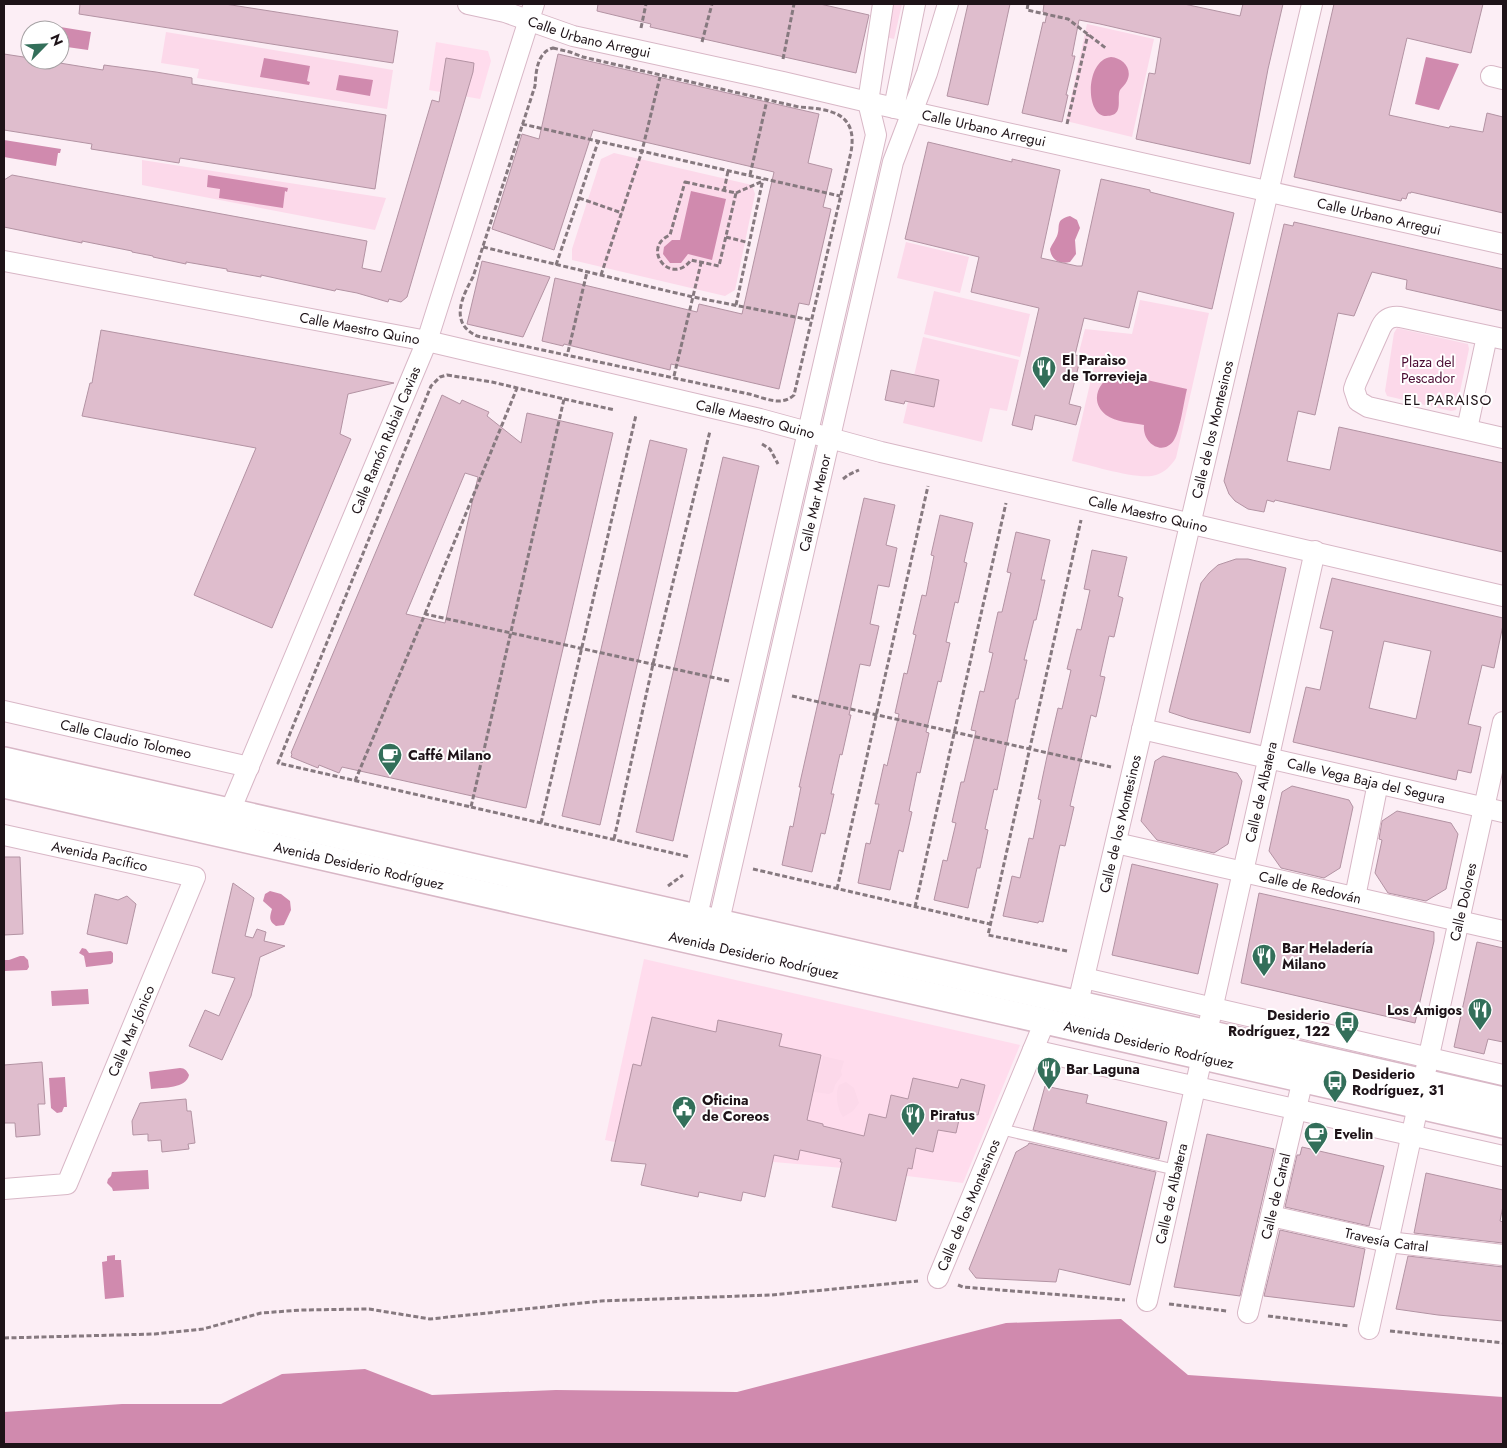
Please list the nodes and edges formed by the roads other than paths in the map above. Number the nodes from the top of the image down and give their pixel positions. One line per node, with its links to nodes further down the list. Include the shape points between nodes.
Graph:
1 (468, 4): 6 (street, Calle Urbano Arregui, via 505,12)
2 (883, 4): 7 (street, Calle Mar Menor)
3 (915, 4): 8 (street)
4 (948, 4): 8 (street, Calle Mar Menor, via 927,73)
5 (1312, 4): 9 (street, Calle de los Montesinos)
6 (532, 12): 7 (street, Calle Urbano Arregui, via 574,36); 13 (street, Calle Ramón Rubial Cavias)
7 (868, 102): 8 (street, Calle Urbano Arregui); 15 (street, Calle Mar Menor, via 876,135)
8 (903, 110): 9 (street, Calle Urbano Arregui); 16 (street, Calle Mar Menor)
9 (1268, 192): 10 (street, Calle Urbano Arregui); 18 (street, Calle de los Montesinos)
10 (1503, 244)
11 (4, 261): 13 (street, Calle Maestro Quino)
12 (1495, 337): 14 (street); 14 (street, via 1391,317 1381,327 1354,389 1362,405 1368,408)
13 (427, 341): 15 (street, Calle Maestro Quino); 26 (street, Calle Ramón Rubial Cavias)
14 (1467, 430): 17 (street)
15 (807, 432): 16 (street, Calle Maestro Quino); 36 (street, Calle Mar Menor)
16 (829, 438): 18 (street, Calle Maestro Quino); 36 (street, Calle Mar Menor)
17 (1503, 438)
18 (1190, 522): 19 (street, Calle Maestro Quino); 23 (street, Calle de los Montesinos)
19 (1315, 552): 20 (street, Calle Maestro Quino); 24 (street, Calle de Albatera)
20 (1503, 596)
21 (4, 711): 26 (street, Calle Claudio Tolomeo)
22 (1503, 722): 29 (street, Calle Dolores)
23 (1142, 729): 24 (street, Calle Vega Baja del Segura); 32 (street, Calle de los Montesinos)
24 (1268, 758): 27 (street, Calle Vega Baja del Segura); 33 (street, Calle de Albatera)
25 (4, 760): 30 (street, Avenida Desiderio Rodríguez)
26 (249, 767): 30 (street, Calle Ramón Rubial Cavias)
27 (1378, 783): 29 (street, Calle Vega Baja del Segura); 35 (street)
28 (4, 785): 42 (street, Avenida Desiderio Rodríguez)
29 (1494, 810): 37 (street, Calle Dolores)
30 (230, 811): 36 (street, Avenida Desiderio Rodríguez)
31 (4, 835): 34 (street, Avenida Pacífico)
32 (1116, 843): 33 (street, Calle de Redován); 39 (street, Calle de los Montesinos)
33 (1243, 872): 35 (street, Calle de Redován); 41 (street, Calle de Albatera)
34 (195, 877): 59 (street, Calle Mar Jónico, via 67,1184)
35 (1355, 897): 37 (street, Calle de Redován)
36 (708, 918): 40 (street, Avenida Desiderio Rodríguez)
37 (1459, 921): 38 (street, Calle de Redován); 46 (street, Calle Dolores)
38 (1503, 931)
39 (1084, 978): 40 (street, Calle de los Montesinos); 41 (street)
40 (1078, 1003): 43 (street, Avenida Desiderio Rodríguez)
41 (1213, 1007): 43 (street, Calle de Albatera); 46 (street)
42 (1045, 1021): 44 (street, Calle de los Montesinos); 45 (street, Avenida Desiderio Rodríguez)
43 (1207, 1032): 49 (street, Avenida Desiderio Rodríguez)
44 (1033, 1050): 50 (street); 55 (street, Calle de los Montesinos)
45 (1202, 1057): 48 (street, Avenida Desiderio Rodríguez); 50 (street, Calle de Albatera)
46 (1429, 1057): 47 (street); 49 (street, Calle Dolores)
47 (1503, 1075)
48 (1302, 1080): 52 (street, Avenida Desiderio Rodríguez); 53 (street, Calle de Catral)
49 (1423, 1081): 51 (street, Avenida Desiderio Rodríguez)
50 (1195, 1087): 53 (street); 58 (street, Calle de Albatera)
51 (1503, 1100)
52 (1418, 1106): 54 (street, Avenida Desiderio Rodríguez); 56 (street)
53 (1296, 1109): 56 (street); 60 (street, Calle de Catral)
54 (1503, 1125)
55 (1000, 1129): 58 (lane); 63 (street, Calle de los Montesinos)
56 (1411, 1135): 57 (street); 61 (street)
57 (1503, 1156)
58 (1176, 1170): 64 (street, Calle de Albatera)
59 (4, 1189)
60 (1271, 1216): 61 (street, Travesía Catral); 65 (street, Calle de Catral)
61 (1388, 1242): 62 (street, Travesía Catral); 66 (street)
62 (1503, 1255)
63 (938, 1278)
64 (1147, 1301)
65 (1248, 1313)
66 (1369, 1328)

